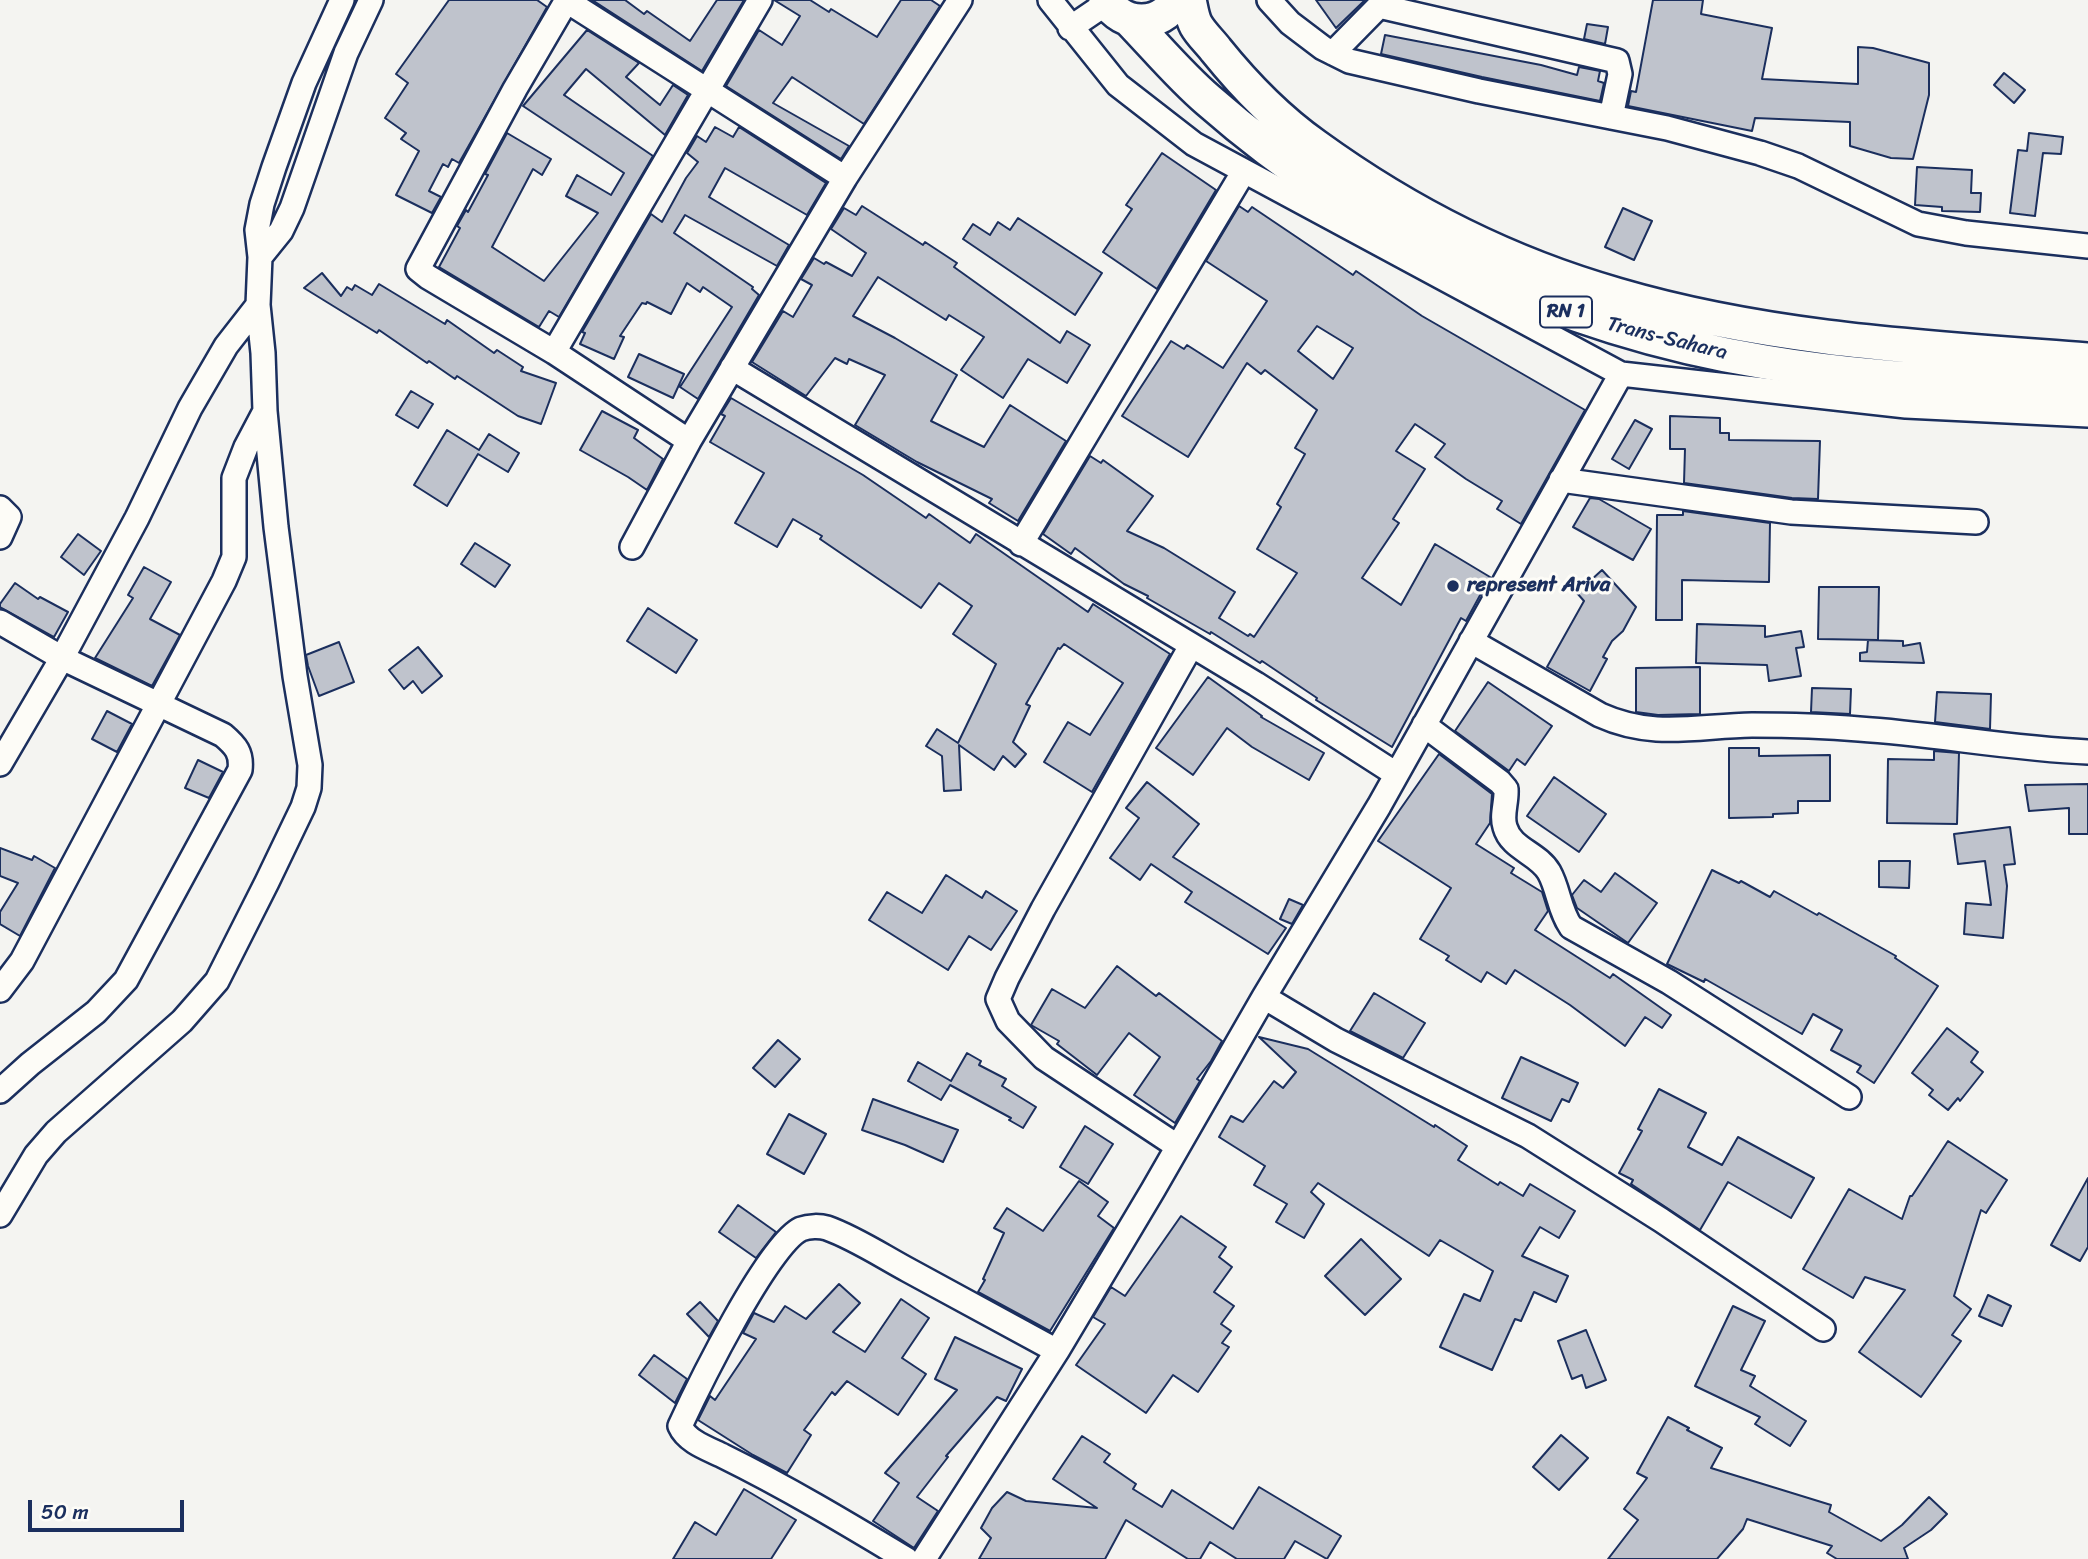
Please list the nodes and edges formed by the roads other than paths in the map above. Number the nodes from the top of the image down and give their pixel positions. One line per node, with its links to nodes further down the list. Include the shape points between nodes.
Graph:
1 (342, 0): 19 (street, via 304,83 262,204 257,230)
2 (372, 0): 19 (street, via 346,53 292,208 281,232)
3 (567, 0): 14 (street); 21 (street, via 418,268)
4 (760, 0): 14 (street)
5 (960, 0): 17 (street)
6 (1050, 0): 12 (street)
7 (1177, 0): 11 (highway, via 1167,13 1143,22)
8 (1189, 0): 22 (highway, Trans-Sahara / RN 1, via 1196,25 1242,82 1292,129 1358,177 1430,220 1565,279 1702,317 1805,334)
9 (1269, 0): 13 (street, via 1290,23)
10 (1382, 3): 13 (street); 15 (street, via 1617,61 1620,74)
11 (1114, 8): 12 (street); 25 (highway, Trans-Sahara / RN 1, via 1207,99 1292,167 1385,228 1577,316 1764,362 1886,377)
12 (1070, 28): 16 (street, via 1118,85 1194,144)
13 (1333, 54): 15 (street, via 1440,82)
14 (708, 92): 17 (street); 21 (street)
15 (1611, 117): 18 (street, via 1667,128 1798,166 1918,224)
16 (1244, 171): 24 (street); 33 (street)
17 (845, 178): 23 (street)
18 (2088, 246)
19 (260, 257): 20 (street)
20 (258, 305): 26 (street); 38 (street, via 226,346 190,408)
21 (554, 352): 28 (street)
22 (2088, 360)
23 (732, 368): 28 (street); 33 (street)
24 (1621, 374): 27 (street, via 1906,406); 29 (street)
25 (2088, 391)
26 (265, 411): 39 (street, via 234,478 234,557); 49 (street, via 276,527 310,765 303,807 217,981 182,1021 56,1132 36,1155)
27 (2088, 415)
28 (689, 441): 34 (street)
29 (1561, 480): 31 (street, via 1791,512); 36 (street)
30 (0, 508): 32 (street, via 9,517)
31 (1976, 522)
32 (0, 537)
33 (1021, 544): 37 (street)
34 (632, 547)
35 (0, 622): 38 (street)
36 (1471, 641): 40 (street); 41 (street, via 1600,715 1641,729 1751,725 1859,729)
37 (1191, 646): 43 (street); 48 (street, via 1043,909 999,999 1008,1021 1044,1058)
38 (62, 658): 39 (street); 42 (street)
39 (159, 703): 44 (street, via 22,961); 46 (street, via 229,740 239,751 240,770 126,980 96,1012)
40 (1424, 725): 43 (street); 47 (street, via 1506,789 1506,831 1547,869 1571,927 1669,982)
41 (2088, 752)
42 (0, 764)
43 (1396, 774): 45 (street)
44 (0, 990)
45 (1264, 997): 48 (street); 50 (street, via 1336,1040 1528,1136)
46 (0, 1091)
47 (1849, 1097)
48 (1177, 1146): 51 (street)
49 (0, 1215)
50 (1823, 1329)
51 (1057, 1351): 52 (street, via 826,1228 802,1229 780,1248 700,1381 681,1430); 53 (street)
52 (906, 1559)
53 (924, 1559)

